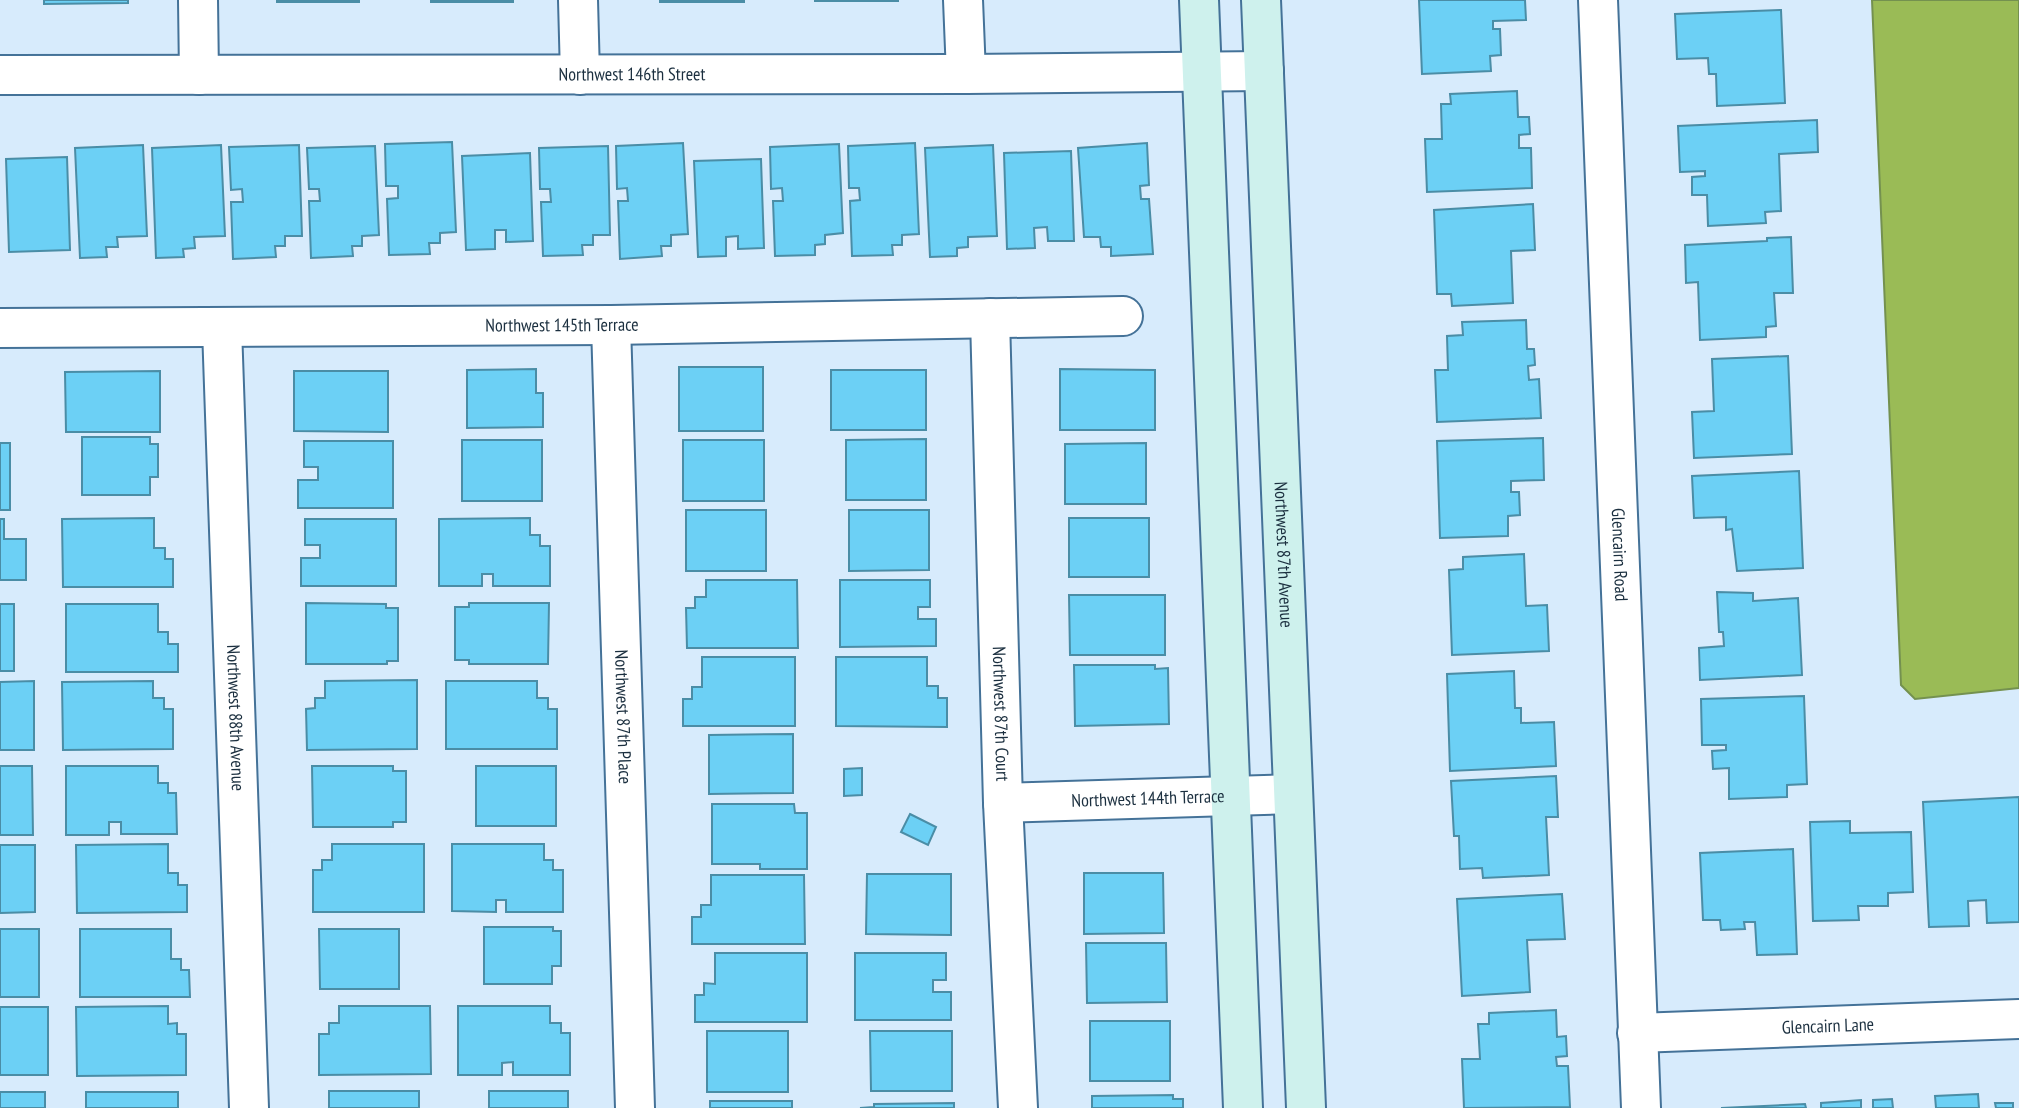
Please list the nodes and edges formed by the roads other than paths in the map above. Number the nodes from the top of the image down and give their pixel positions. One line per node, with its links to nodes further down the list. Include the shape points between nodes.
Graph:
1 (198, 0): 11 (street)
2 (579, 0): 12 (street)
3 (964, 0): 9 (street)
4 (1199, 0): 8 (main road)
5 (1261, 0): 7 (main road, Northwest 87th Avenue)
6 (1598, 0): 22 (street, Glencairn Road)
7 (1264, 71): 8 (street, Northwest 146th Street); 18 (main road, Northwest 87th Avenue)
8 (1202, 72): 9 (street, Northwest 146th Street); 19 (main road)
9 (966, 74): 12 (street, Northwest 146th Street)
10 (0, 75): 11 (street, Northwest 146th Street)
11 (199, 75): 12 (street, Northwest 146th Street)
12 (580, 75)
13 (1122, 316): 14 (street, Northwest 145th Terrace)
14 (990, 318): 15 (street, Northwest 145th Terrace); 20 (street, Northwest 87th Court)
15 (611, 325): 17 (street, Northwest 145th Terrace); 24 (street, Northwest 87th Place)
16 (0, 328): 17 (street, Northwest 145th Terrace)
17 (222, 328): 23 (street, Northwest 88th Avenue)
18 (1293, 794): 19 (street, Northwest 144th Terrace); 27 (main road, Northwest 87th Avenue)
19 (1230, 796): 20 (street, Northwest 144th Terrace); 26 (main road)
20 (1003, 803): 25 (street, Northwest 87th Court)
21 (2019, 1018): 22 (street, Glencairn Lane)
22 (1637, 1033): 28 (street, Glencairn Road)
23 (248, 1108)
24 (635, 1108)
25 (1018, 1108)
26 (1243, 1108)
27 (1306, 1108)
28 (1640, 1108)

